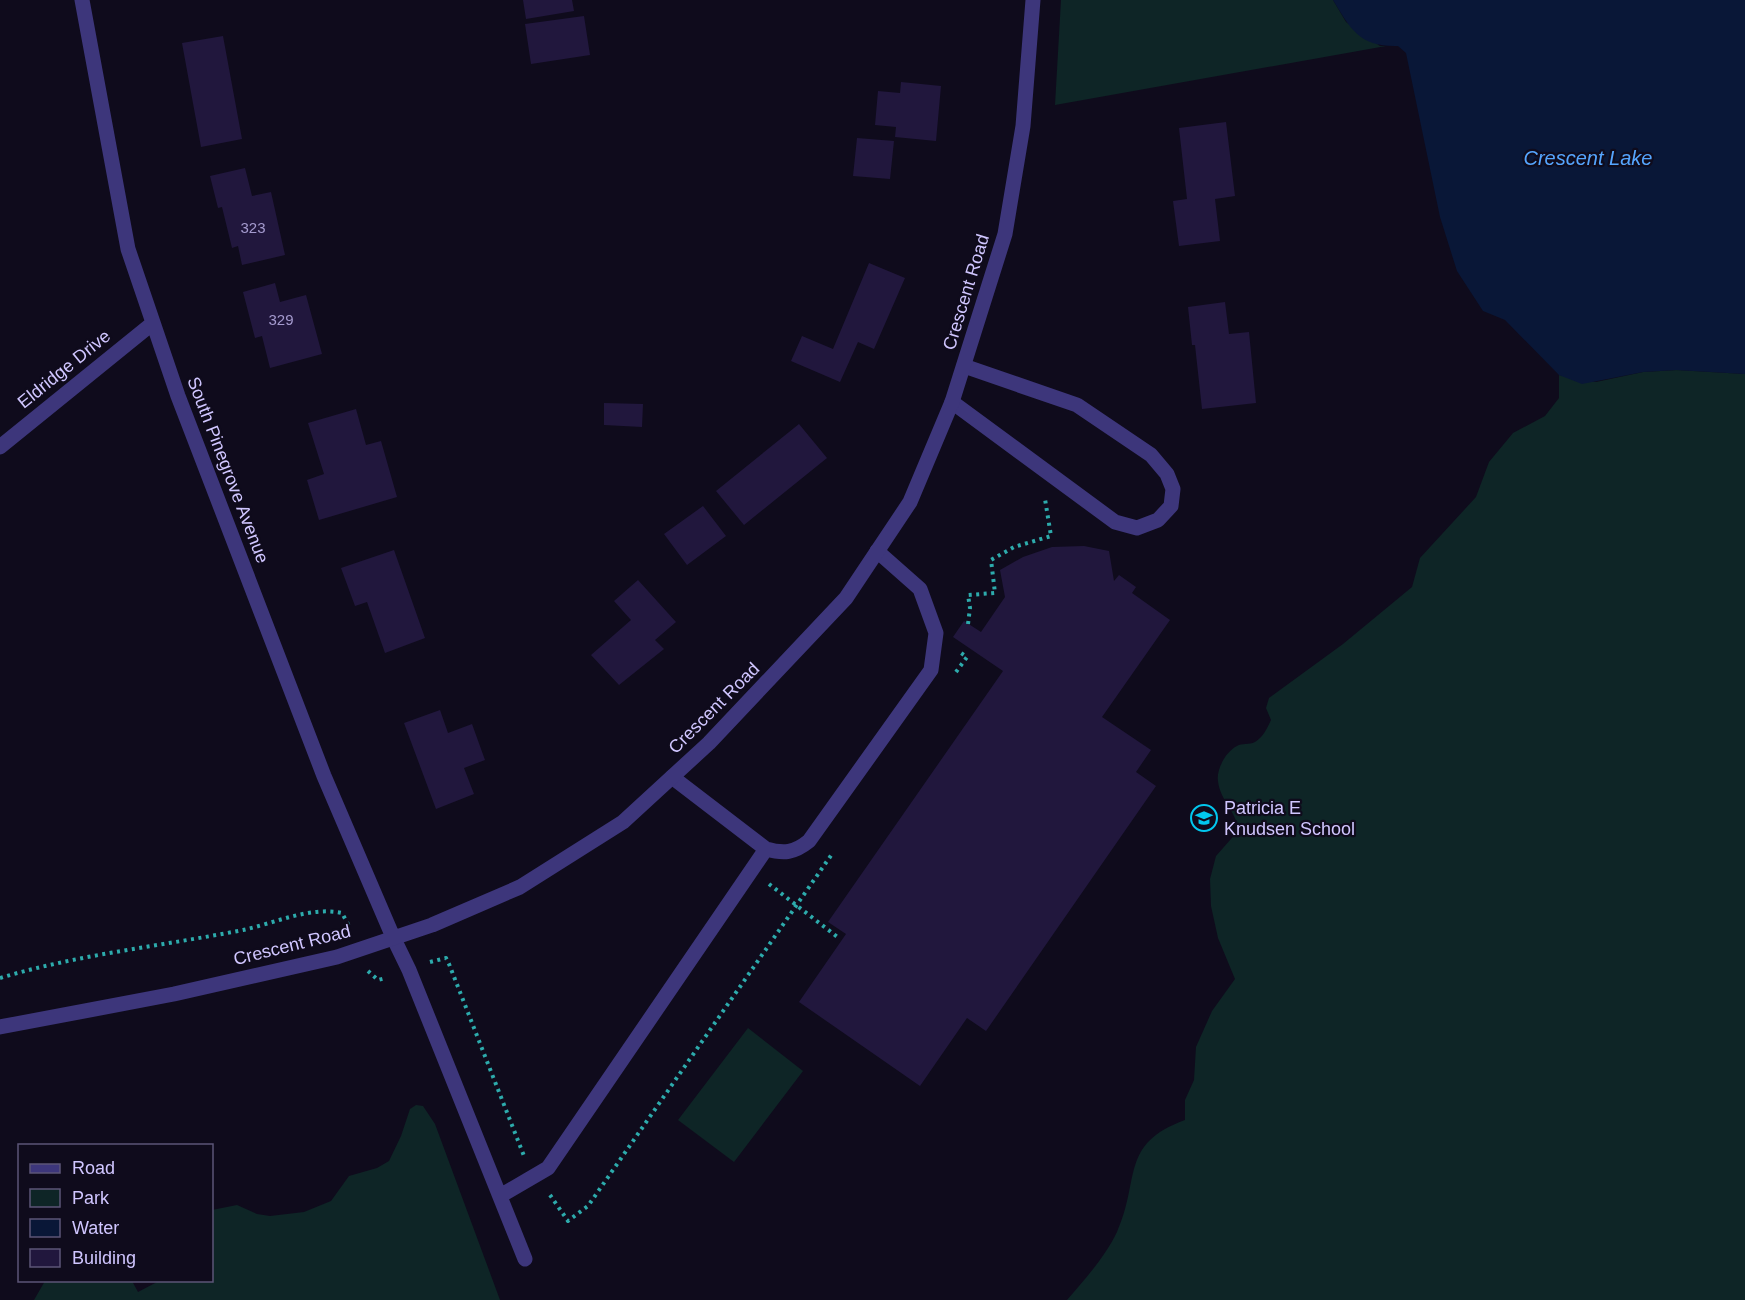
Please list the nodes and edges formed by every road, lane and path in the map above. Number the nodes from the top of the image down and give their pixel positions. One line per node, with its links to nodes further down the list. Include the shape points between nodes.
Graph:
1 (82, 0): 3 (street, South Pinegrove Avenue, via 129,249)
2 (1033, 0): 4 (street, Crescent Road, via 1023,126 1005,234)
3 (153, 323): 6 (street, Eldridge Drive); 17 (street, South Pinegrove Avenue, via 324,776)
4 (964, 366): 5 (street, Crescent Road); 7 (street, via 1077,405 1151,455 1167,474 1173,489 1171,506 1158,520 1137,528 1115,522)
5 (952, 402): 7 (street); 8 (street, Crescent Road, via 910,502)
6 (0, 447)
7 (1054, 477): 9 (path, via 1044,498 1051,536 1014,547 991,560 995,593 968,595)
8 (877, 551): 12 (street, Crescent Road, via 846,598); 13 (street, via 920,589 936,633 931,670 809,842 799,850 783,854)
9 (968, 624)
10 (953, 646): 11 (path, via 967,657)
11 (954, 676)
12 (672, 777): 13 (street); 17 (street, Crescent Road, via 623,822 520,886)
13 (766, 849): 15 (street)
14 (836, 849): 16 (path)
15 (754, 867): 16 (path, via 772,888); 23 (street, via 548,1168)
16 (797, 906): 18 (path); 23 (path, via 588,1206 568,1221)
17 (393, 938): 19 (street, Crescent Road); 20 (street, South Pinegrove Avenue)
18 (840, 939)
19 (359, 950): 20 (path, via 371,975 378,980); 21 (path, via 342,913 327,910 244,930 52,962); 22 (street, Crescent Road, via 174,994)
20 (409, 970): 23 (path, via 441,958 450,964 522,1154); 24 (street, South Pinegrove Avenue)
21 (0, 978)
22 (0, 1027)
23 (536, 1175): 24 (street)
24 (500, 1196): 25 (street, South Pinegrove Avenue)
25 (525, 1259)

